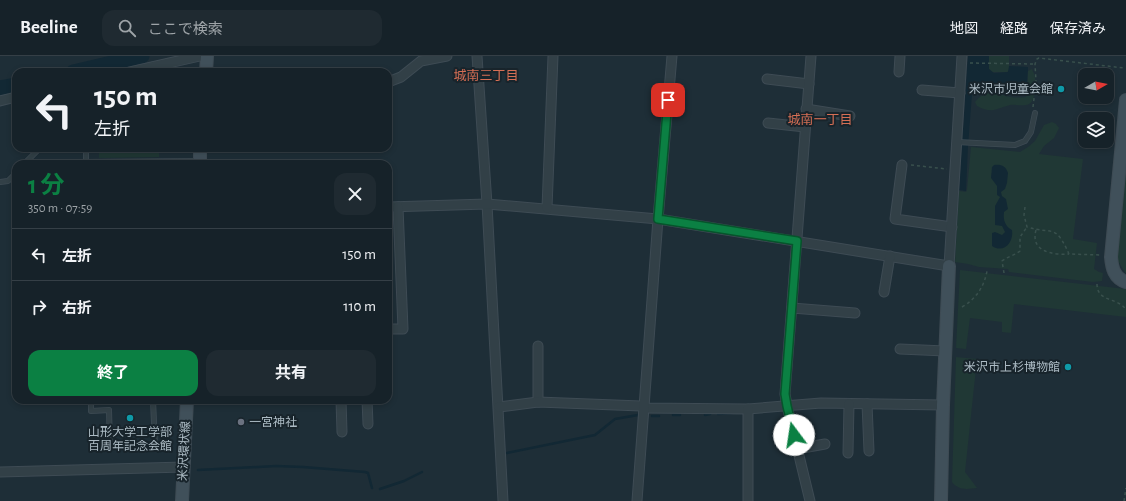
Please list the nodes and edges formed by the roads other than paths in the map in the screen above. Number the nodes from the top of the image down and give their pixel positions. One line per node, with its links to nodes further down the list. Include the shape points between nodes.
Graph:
1 (200, 56): 10 (street)
2 (207, 56): 11 (street)
3 (447, 56): 13 (street, via 421,61)
4 (477, 56): 32 (street)
5 (553, 56): 35 (street)
6 (672, 56): 36 (street)
7 (811, 56): 15 (street)
8 (900, 56): 12 (street)
9 (964, 59): 17 (street)
10 (148, 68)
11 (206, 68)
12 (899, 72)
13 (392, 80)
14 (767, 80): 15 (street)
15 (809, 84): 21 (street)
16 (922, 90): 17 (street)
17 (960, 93): 26 (street)
18 (12, 98): 20 (street)
19 (1126, 100): 41 (street, via 1111,256 1113,270 1118,278)
20 (0, 101)
21 (806, 109): 23 (street); 25 (street)
22 (1035, 113): 26 (lane, via 1031,132 1025,140 1015,146)
23 (850, 116)
24 (768, 124): 25 (street)
25 (804, 127): 38 (street)
26 (959, 142): 37 (street)
27 (36, 152): 28 (lane)
28 (28, 160)
29 (902, 165): 37 (street, via 895,219)
30 (12, 177): 31 (lane, via 8,181)
31 (0, 182)
32 (487, 204): 34 (street); 35 (street); 59 (street)
33 (392, 207): 34 (street)
34 (398, 207): 45 (street, via 403,329)
35 (547, 208): 36 (street)
36 (658, 219): 38 (street); 60 (street)
37 (952, 227): 40 (street)
38 (797, 241): 39 (street); 43 (street)
39 (890, 256): 40 (street); 42 (street)
40 (949, 266): 48 (street)
41 (1126, 282)
42 (884, 292)
43 (792, 308): 44 (street); 58 (street, via 785,394)
44 (855, 313)
45 (392, 329)
46 (538, 346): 49 (street)
47 (900, 349): 48 (street)
48 (945, 351): 57 (street)
49 (538, 402): 59 (street); 60 (street)
50 (90, 404): 51 (lane, via 91,411 109,410 110,447 155,446)
51 (153, 404)
52 (187, 404): 68 (street, 米沢環状線)
53 (341, 404): 63 (street)
54 (367, 404): 62 (street)
55 (849, 404): 56 (street); 58 (street); 67 (street)
56 (867, 404): 57 (street); 66 (street)
57 (943, 405): 75 (street)
58 (787, 406): 61 (street); 65 (street)
59 (499, 407): 71 (street)
60 (644, 408): 61 (street); 72 (street)
61 (748, 409): 73 (street)
62 (368, 424)
63 (342, 432)
64 (825, 444): 65 (street)
65 (797, 449): 74 (street)
66 (869, 451)
67 (848, 453)
68 (184, 467): 69 (street); 70 (street, 米沢環状線)
69 (0, 472)
70 (182, 501)
71 (503, 501)
72 (637, 501)
73 (748, 501)
74 (810, 501)
75 (941, 501)

